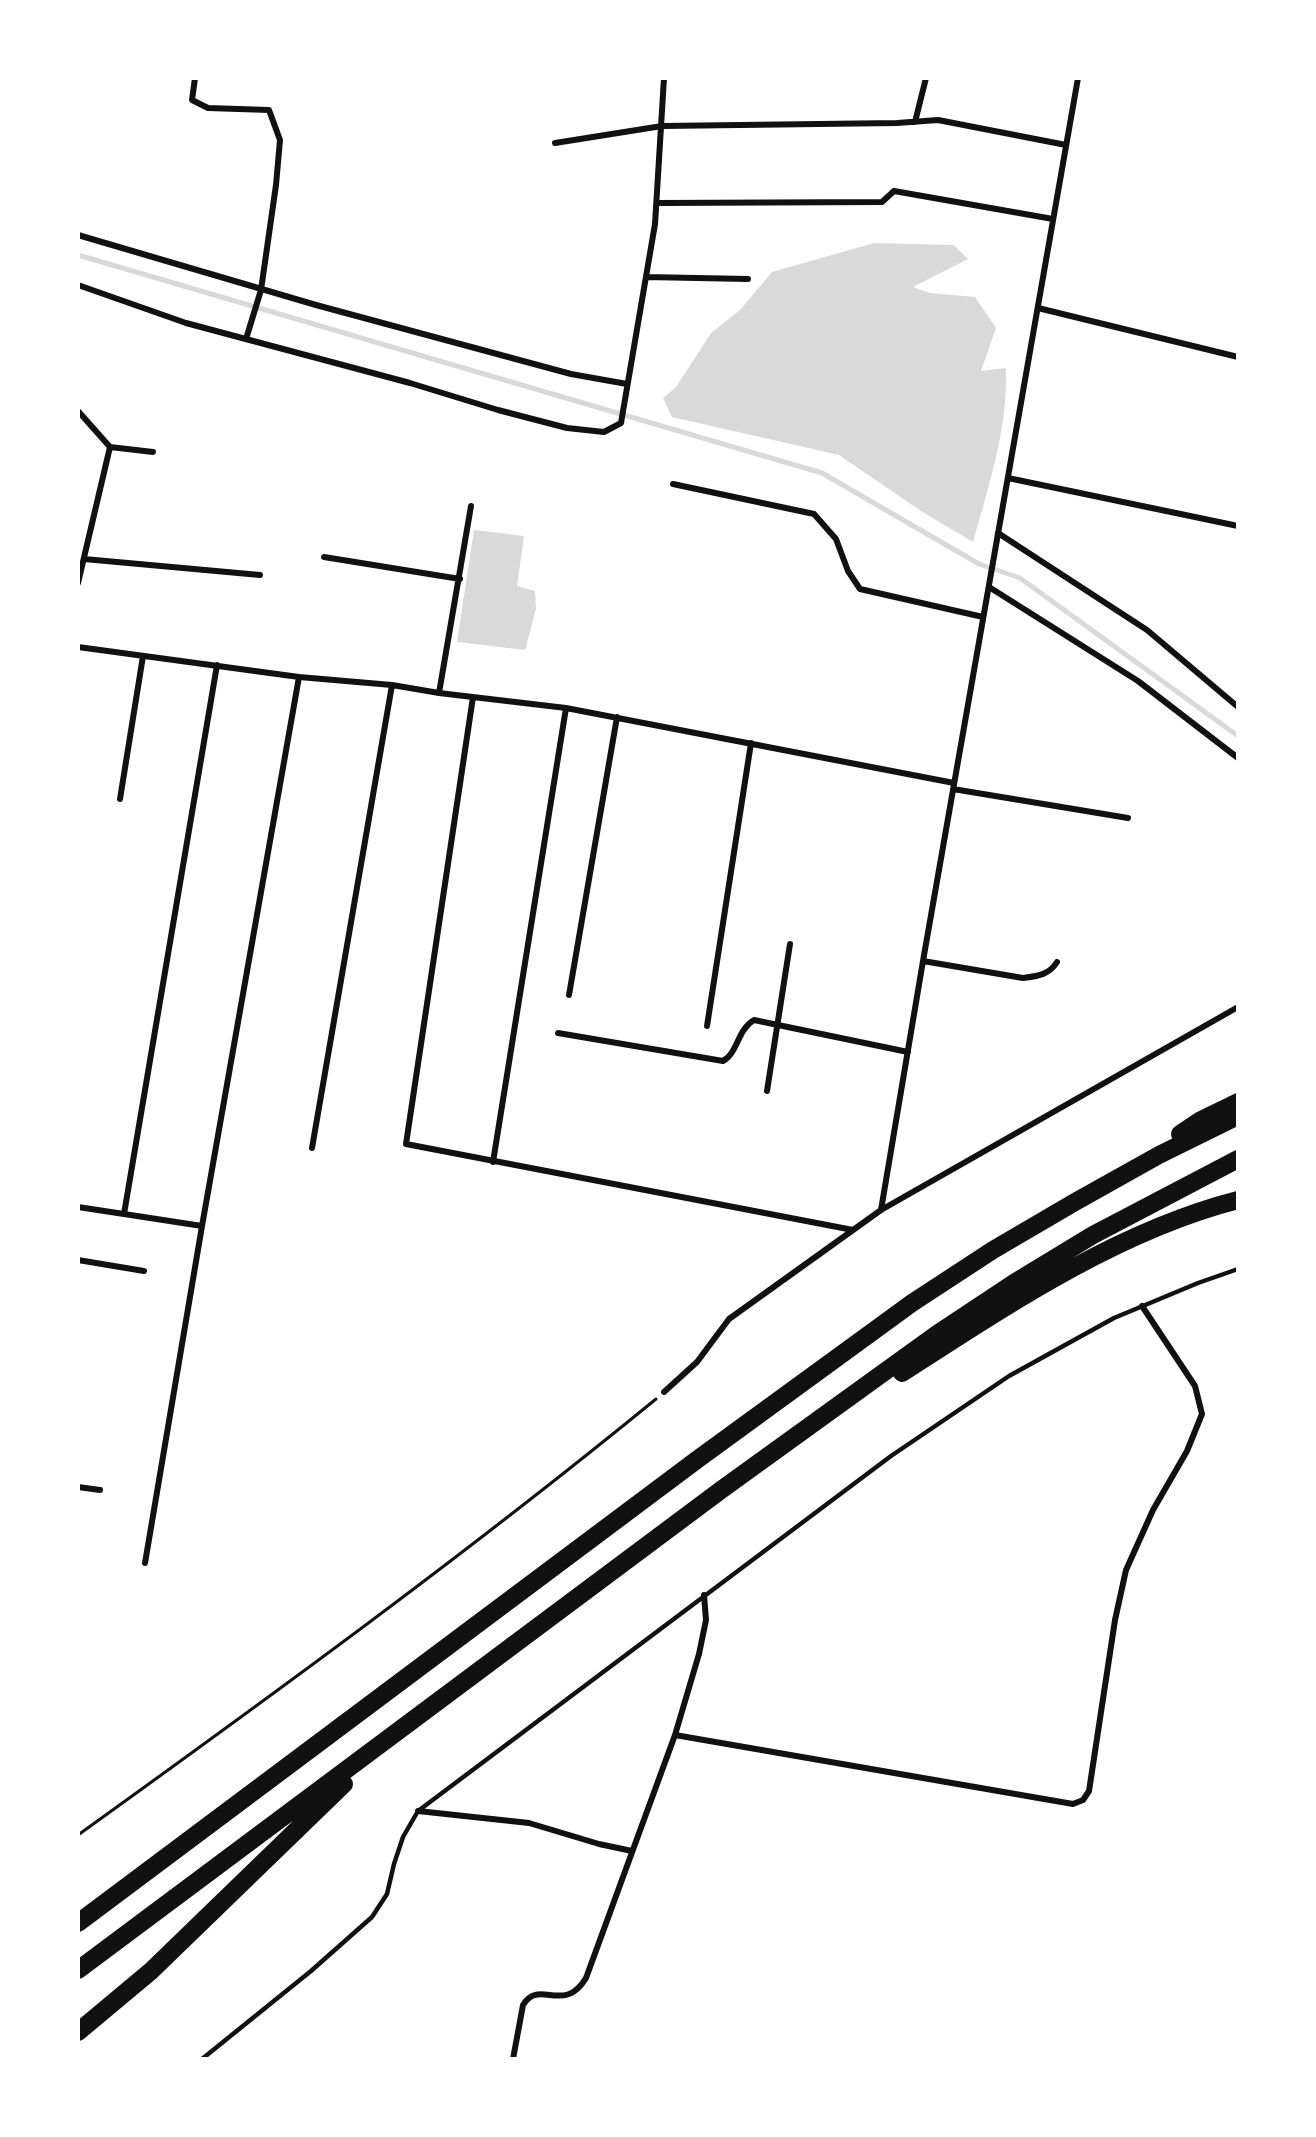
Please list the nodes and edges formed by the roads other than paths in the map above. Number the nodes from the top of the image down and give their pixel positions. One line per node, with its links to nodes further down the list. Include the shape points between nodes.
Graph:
1 (195, 78): 15 (street, via 192,100 208,108 269,110 280,141)
2 (664, 78): 6 (street)
3 (926, 78): 5 (street)
4 (1078, 78): 8 (street)
5 (915, 122): 6 (street); 8 (street, via 938,120)
6 (662, 126): 7 (street); 9 (street)
7 (555, 143)
8 (1066, 145): 10 (street)
9 (657, 202): 10 (street, via 882,202 894,191); 12 (street)
10 (1053, 219): 16 (street)
11 (78, 235): 15 (street)
12 (646, 277): 13 (street); 19 (street)
13 (747, 279)
14 (78, 285): 17 (street, via 186,323)
15 (261, 290): 17 (street); 19 (street, via 571,374)
16 (1038, 308): 18 (street); 23 (street)
17 (246, 339): 19 (street, via 567,428 604,432 621,423)
18 (1238, 357)
19 (627, 384)
20 (78, 411): 21 (street)
21 (110, 447): 22 (street); 29 (street)
22 (153, 452)
23 (1008, 478): 26 (street); 27 (street)
24 (673, 484): 34 (street, via 814,514 836,538 848,571 860,589)
25 (471, 506): 31 (street)
26 (1238, 526)
27 (998, 533): 33 (street); 43 (street, via 1147,630)
28 (324, 557): 31 (street)
29 (84, 559): 30 (street); 32 (street)
30 (260, 575)
31 (459, 579): 40 (street)
32 (78, 583)
33 (989, 587): 34 (street); 46 (street, via 1138,681)
34 (983, 617): 47 (street)
35 (78, 647): 36 (street)
36 (143, 656): 37 (street); 48 (street)
37 (217, 665): 38 (street); 69 (street)
38 (299, 677): 39 (street); 70 (street)
39 (392, 685): 40 (street); 62 (street)
40 (439, 693): 41 (street)
41 (473, 697): 42 (street); 64 (street, via 406,1144)
42 (566, 708): 44 (street); 64 (street)
43 (1238, 708)
44 (617, 717): 45 (street); 53 (street)
45 (751, 743): 47 (street); 56 (street)
46 (1238, 758)
47 (953, 786): 49 (street); 51 (street)
48 (120, 799)
49 (1128, 818)
50 (790, 944): 55 (street)
51 (923, 961): 52 (street, via 1023,978 1051,971); 58 (street)
52 (1057, 962)
53 (569, 995)
54 (1238, 1007): 68 (street)
55 (777, 1024): 57 (street, via 754,1020 747,1024 730,1056 723,1061); 58 (street); 59 (street)
56 (707, 1026)
57 (558, 1034)
58 (908, 1052): 68 (street)
59 (767, 1091)
60 (1238, 1102): 66 (highway, via 1201,1120)
61 (1238, 1116): 66 (highway)
62 (312, 1148)
63 (1238, 1159): 79 (highway, via 1093,1235 1014,1283 936,1334)
64 (493, 1162): 71 (street)
65 (1238, 1200): 79 (highway, via 1143,1233 1022,1297)
66 (1075, 1202): 86 (highway, via 912,1303)
67 (78, 1207): 69 (street)
68 (881, 1210): 71 (street)
69 (124, 1214): 70 (street)
70 (202, 1226): 80 (street)
71 (853, 1230): 76 (street, via 729,1318 696,1362)
72 (78, 1260): 74 (street)
73 (1238, 1269): 75 (lane)
74 (144, 1271)
75 (1142, 1306): 81 (lane, via 1008,1376 891,1455); 83 (street, via 1195,1386 1203,1414 1126,1570 1114,1620 1089,1791 1083,1800 1074,1804)
76 (664, 1392)
77 (78, 1487): 78 (street)
78 (100, 1490)
79 (721, 1490): 82 (highway)
80 (145, 1563)
81 (704, 1596): 83 (street, via 706,1620 699,1654); 84 (lane)
82 (403, 1726): 87 (highway); 88 (highway, via 151,1971)
83 (675, 1735): 85 (street)
84 (418, 1812): 85 (street, via 529,1823); 89 (lane, via 403,1837 387,1894 372,1917)
85 (632, 1851): 90 (street, via 586,1978 570,1996 536,1994 528,1998)
86 (78, 1923)
87 (78, 1970)
88 (78, 2032)
89 (202, 2059)
90 (513, 2059)

